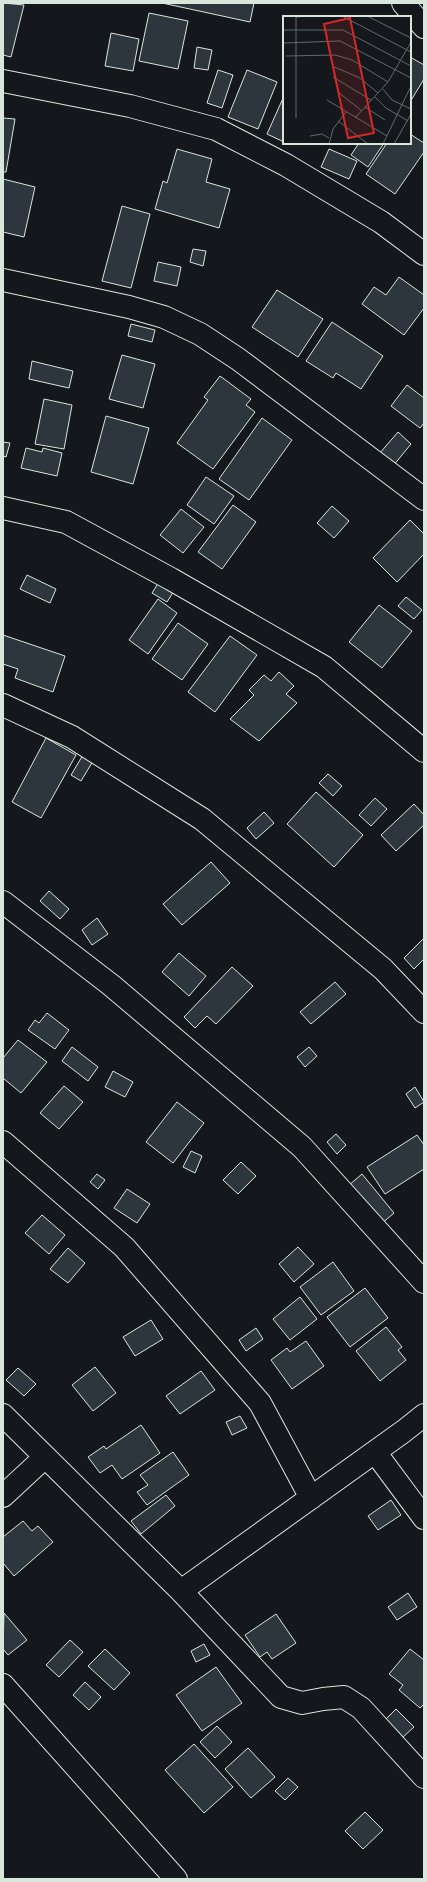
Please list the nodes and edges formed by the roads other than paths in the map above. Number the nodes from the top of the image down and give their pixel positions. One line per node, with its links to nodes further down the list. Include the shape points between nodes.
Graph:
1 (403, 3): 2 (street)
2 (424, 27)
3 (3, 81): 4 (street, via 130,106 216,129 286,165 381,222)
4 (424, 254)
5 (3, 280): 6 (street, via 129,307 164,317 200,334 244,363)
6 (424, 499)
7 (3, 508): 9 (street, via 66,522 324,667)
8 (3, 705): 11 (street, via 72,737 202,819 382,969)
9 (424, 751)
10 (3, 902): 13 (street, via 111,985 302,1147)
11 (424, 1012)
12 (3, 1142): 19 (street, via 124,1247 260,1403)
13 (424, 1282)
14 (424, 1415): 16 (street)
15 (3, 1416): 17 (street)
16 (375, 1452): 19 (street); 20 (street)
17 (45, 1457): 18 (street); 21 (street)
18 (3, 1496)
19 (311, 1498): 21 (street)
20 (424, 1518)
21 (181, 1591): 23 (street, via 281,1697 302,1703 344,1697 361,1708)
22 (3, 1685): 24 (street)
23 (424, 1777)
24 (176, 1879)

